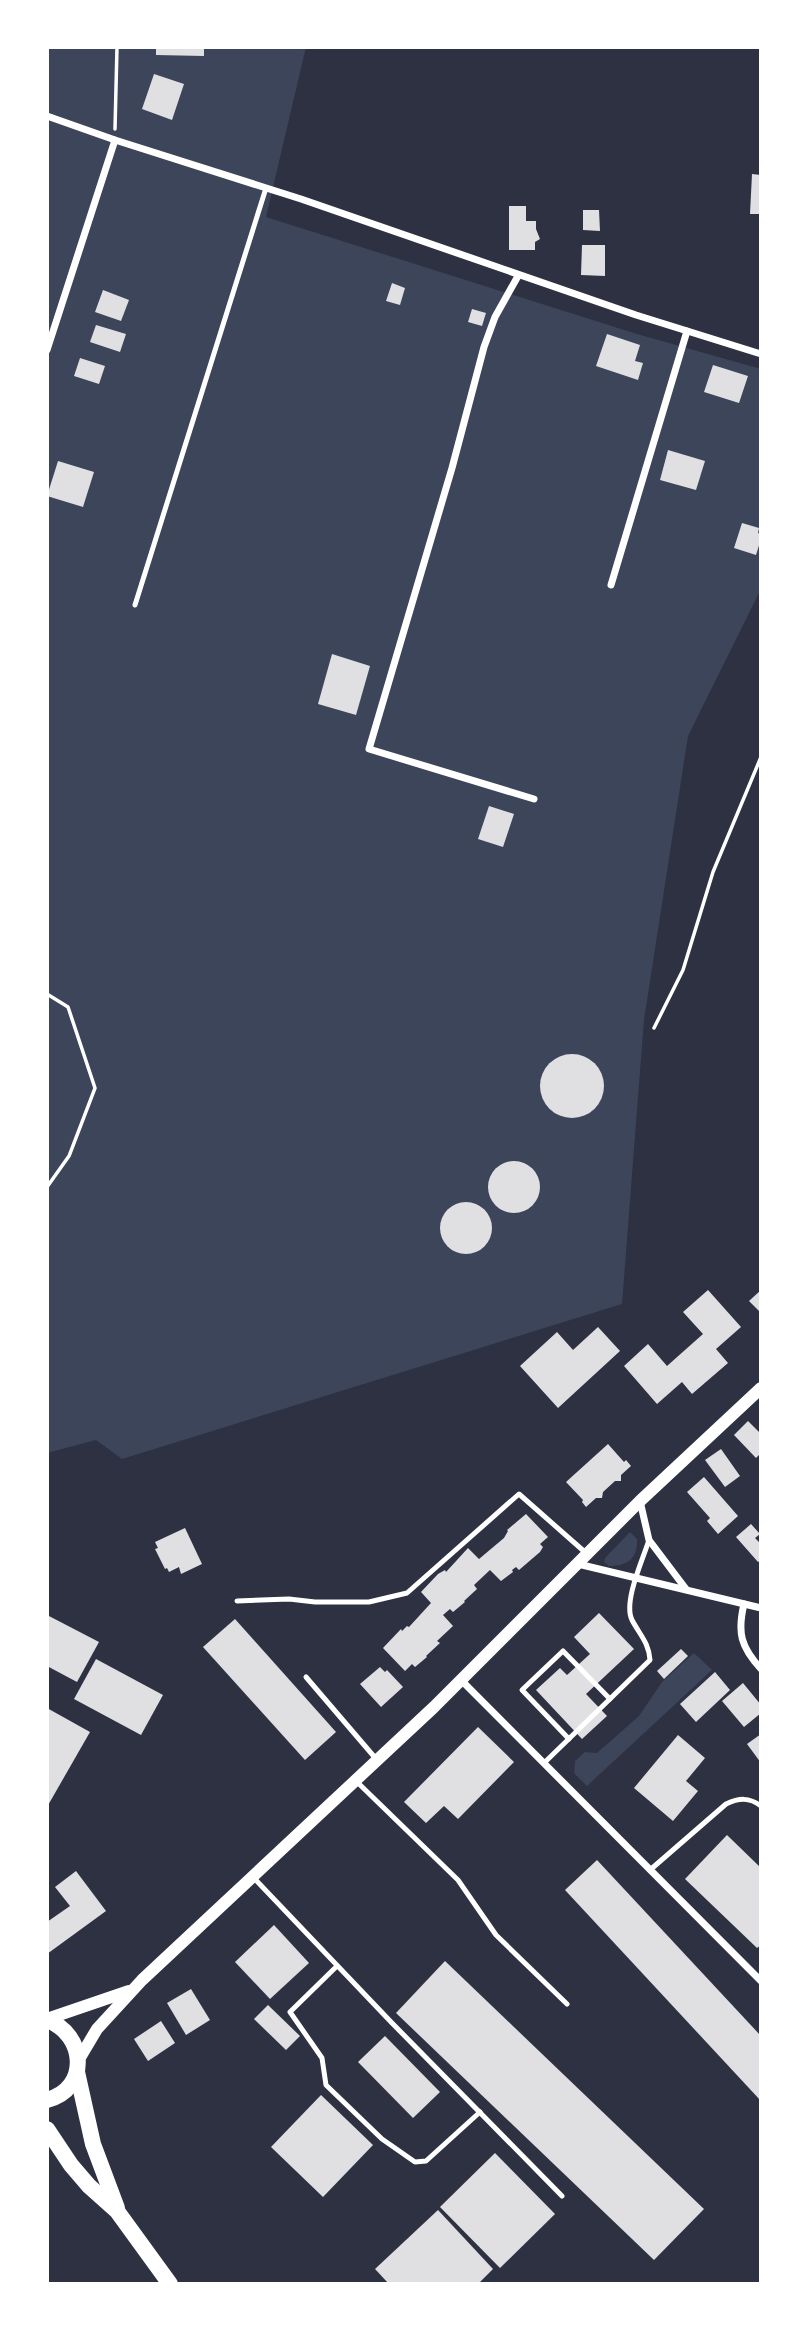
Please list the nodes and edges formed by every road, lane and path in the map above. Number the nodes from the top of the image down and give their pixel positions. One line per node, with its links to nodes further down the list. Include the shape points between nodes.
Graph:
1 (117, 47): 3 (path)
2 (47, 116): 3 (street)
3 (115, 140): 4 (street); 7 (street)
4 (266, 188): 5 (street); 10 (lane)
5 (518, 276): 6 (street); 12 (street, via 484,348 369,749)
6 (687, 331): 8 (street); 9 (street)
7 (47, 350)
8 (761, 354)
9 (611, 584)
10 (135, 606)
11 (761, 757): 14 (path, via 713,872 683,970)
12 (534, 799)
13 (47, 995): 15 (path, via 68,1007 95,1088 69,1156)
14 (653, 1028)
15 (47, 1187)
16 (761, 1388): 17 (street)
17 (640, 1501): 18 (street); 19 (street)
18 (649, 1540): 21 (lane); 22 (street)
19 (587, 1554): 20 (street); 23 (lane, via 519,1494 407,1593 369,1602)
20 (577, 1564): 21 (street); 28 (street)
21 (636, 1578): 22 (street); 29 (lane, via 631,1618 650,1647 650,1660)
22 (687, 1590): 24 (street)
23 (237, 1601)
24 (744, 1604): 25 (street); 26 (street, via 738,1626)
25 (761, 1608)
26 (761, 1669)
27 (306, 1677): 31 (lane)
28 (461, 1681): 31 (street); 32 (street)
29 (610, 1699): 30 (lane); 30 (lane, via 563,1651 522,1690)
30 (569, 1739): 32 (lane)
31 (377, 1760): 33 (street)
32 (544, 1763): 35 (street)
33 (355, 1780): 36 (street); 40 (lane, via 458,1880 496,1936)
34 (761, 1807): 35 (lane, via 749,1799 726,1804)
35 (650, 1870): 38 (street)
36 (252, 1876): 37 (lane); 39 (street)
37 (337, 1966): 44 (lane); 44 (lane, via 290,2012 323,2058 326,2085 382,2139 415,2162 426,2161)
38 (761, 1981)
39 (133, 1990): 41 (street); 42 (street, via 97,2029)
40 (568, 2004)
41 (47, 2020): 42 (main road, via 73,2039)
42 (78, 2066): 43 (main road, via 64,2092); 47 (main road, via 93,2144)
43 (47, 2100)
44 (480, 2112): 46 (lane)
45 (47, 2129): 47 (main road, via 71,2165)
46 (562, 2196)
47 (117, 2211): 48 (main road)
48 (170, 2284)

